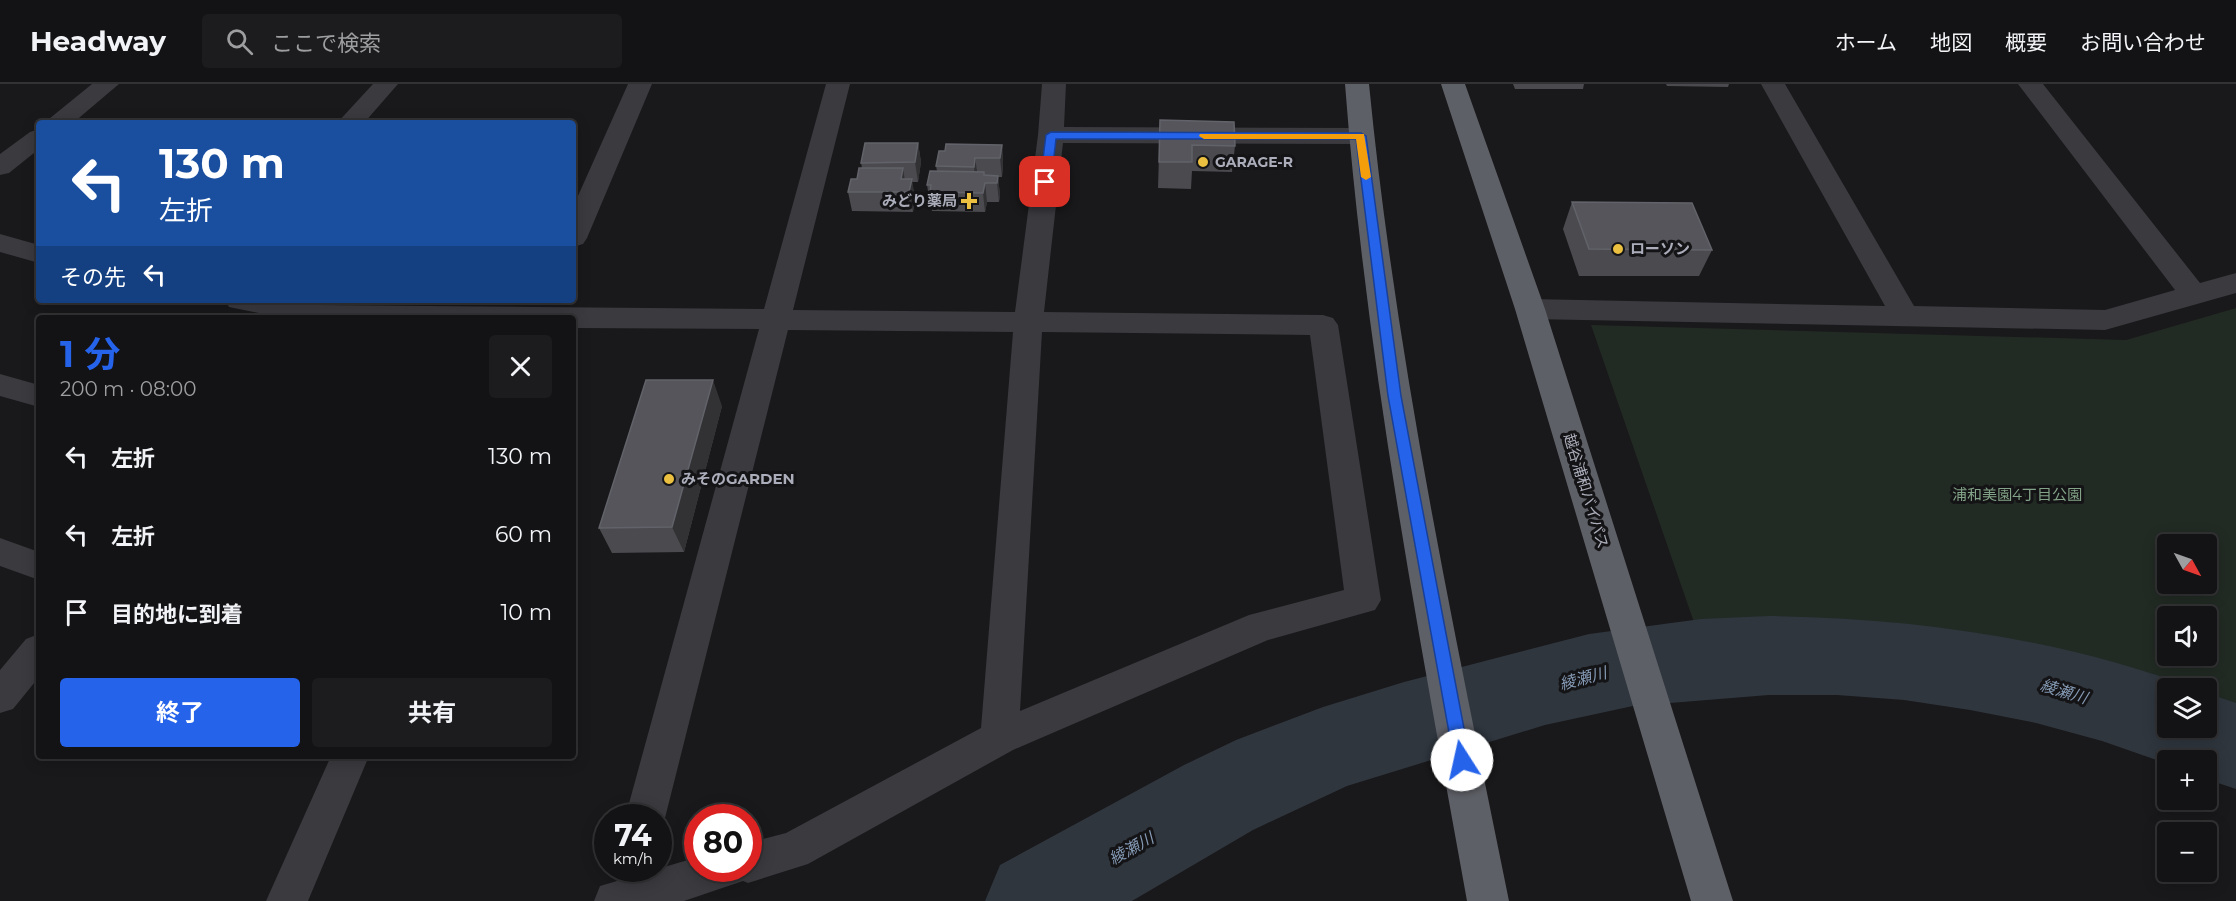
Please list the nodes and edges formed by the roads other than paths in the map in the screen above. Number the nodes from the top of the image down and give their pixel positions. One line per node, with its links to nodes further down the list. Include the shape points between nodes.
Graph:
1 (107, 84): 10 (street)
2 (386, 84): 11 (street)
3 (640, 84): 16 (street)
4 (838, 84): 27 (street)
5 (1054, 84): 12 (street)
6 (1357, 84): 13 (highway)
7 (1453, 84): 22 (highway, 越谷浦和バイパス)
8 (1773, 84): 26 (street)
9 (2030, 84): 20 (street)
10 (61, 120)
11 (353, 120)
12 (1051, 135): 13 (street); 28 (street)
13 (1361, 136): 43 (highway, via 1395,396)
14 (36, 139): 15 (street)
15 (0, 167)
16 (576, 231)
17 (0, 243): 18 (street)
18 (36, 253)
19 (2236, 283): 20 (street)
20 (2194, 295): 26 (street, via 2105,320)
21 (254, 303): 24 (street)
22 (1530, 309): 26 (street); 41 (highway, 越谷浦和バイパス)
23 (541, 312): 25 (street); 27 (street)
24 (314, 315)
25 (374, 315)
26 (1905, 316)
27 (776, 320): 28 (street); 37 (street)
28 (1028, 322): 35 (street); 35 (street, via 1323,325 1363,600 1262,626)
29 (0, 385): 30 (street)
30 (36, 395)
31 (0, 552): 32 (street)
32 (36, 565)
33 (36, 654): 34 (street)
34 (0, 697)
35 (999, 738): 38 (street, via 794,850)
36 (349, 759): 42 (street)
37 (649, 804)
38 (762, 859)
39 (684, 877): 40 (street)
40 (624, 889)
41 (1710, 896)
42 (287, 901)
43 (1488, 901)

